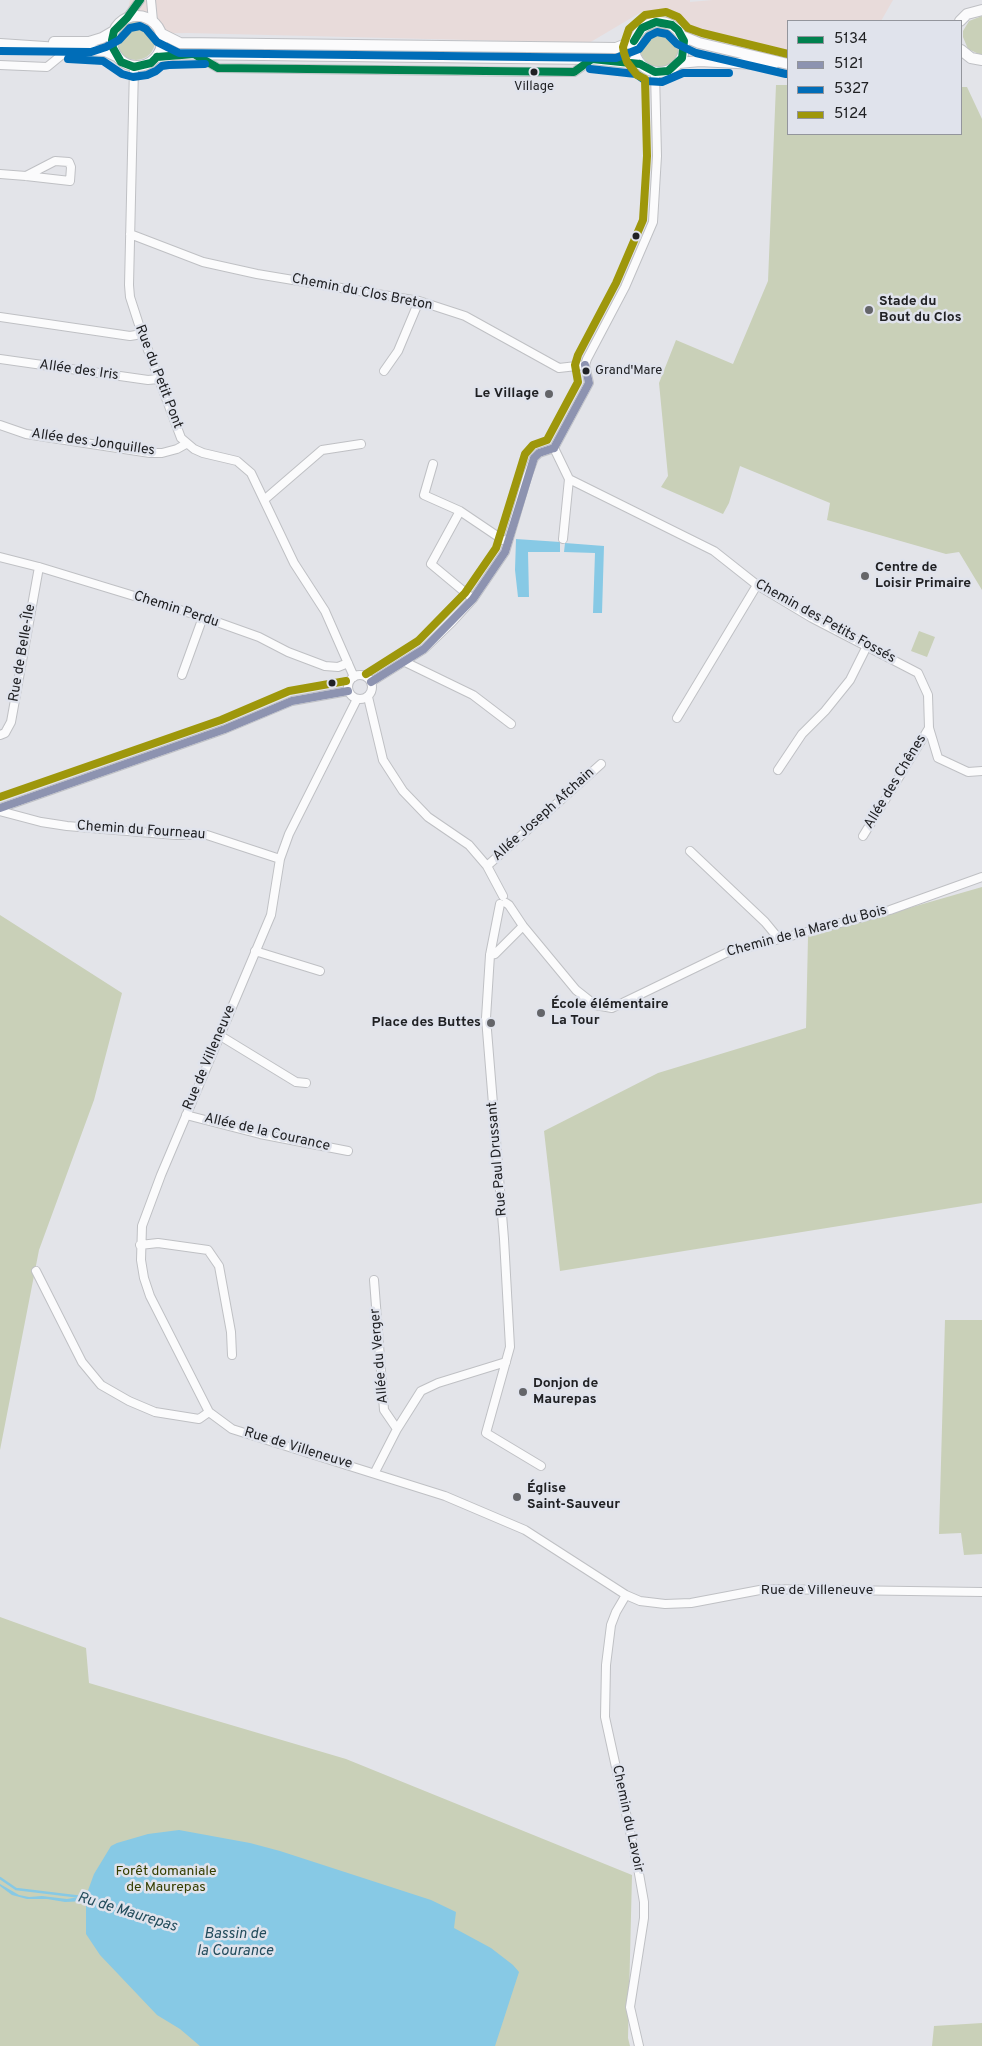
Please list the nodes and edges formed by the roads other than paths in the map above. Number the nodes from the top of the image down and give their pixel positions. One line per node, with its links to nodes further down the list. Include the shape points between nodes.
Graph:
1 (140, 0): 4 (street)
2 (151, 0): 6 (street)
3 (982, 10): 5 (street, via 967,14)
4 (128, 18): 6 (street, via 141,16); 7 (street)
5 (961, 20)
6 (153, 21): 8 (street)
7 (114, 31): 10 (street, via 89,42); 15 (street, via 112,48)
8 (162, 34): 11 (street, via 180,43 616,48); 16 (street)
9 (682, 36): 11 (street, via 672,25 656,22 642,28); 18 (street, via 684,52); 20 (street, via 705,45)
10 (0, 40)
11 (634, 41): 19 (street)
12 (0, 44): 13 (street)
13 (69, 49): 15 (street, via 105,51); 22 (street, via 47,67)
14 (962, 51): 17 (street, via 971,58)
15 (116, 56): 23 (street)
16 (158, 57): 19 (street, via 194,54 592,59); 23 (street, via 143,66)
17 (982, 60)
18 (679, 62): 21 (street); 24 (street, via 668,71)
19 (640, 64): 24 (street)
20 (787, 65)
21 (787, 65)
22 (0, 66)
23 (134, 67): 27 (street, Rue du Petit Pont)
24 (655, 72): 32 (street, via 657,156 653,222 626,287)
25 (0, 174): 26 (street)
26 (26, 176): 26 (street, via 70,181 71,167 68,162 55,161)
27 (130, 234): 28 (street, Chemin du Clos Breton, via 212,264); 30 (street, Rue du Petit Pont, via 130,297)
28 (419, 301): 32 (street, Chemin du Clos Breton, via 465,316 559,368); 33 (street, via 398,351)
29 (0, 317): 30 (street, via 130,336)
30 (142, 334): 34 (street, Rue du Petit Pont)
31 (0, 360): 34 (street, Allée des Iris)
32 (585, 365): 38 (street, via 589,383)
33 (384, 372)
34 (158, 379): 36 (street, Rue du Petit Pont)
35 (0, 425): 36 (street, Allée des Jonquilles, via 26,434 150,453 162,453)
36 (186, 444): 41 (street, Rue du Petit Pont, via 203,453 237,461 251,473)
37 (361, 444): 41 (street, via 322,450)
38 (554, 448): 40 (street); 44 (street, via 534,458)
39 (434, 464): 42 (street, via 424,494)
40 (569, 480): 43 (street); 47 (street, Chemin des Petits Fossés, via 714,551)
41 (264, 500): 52 (street, Rue du Petit Pont, via 294,563 325,611)
42 (460, 511): 44 (street); 48 (street, via 431,564)
43 (563, 539)
44 (508, 541): 48 (street, via 505,552)
45 (0, 557): 46 (street, Chemin Perdu)
46 (38, 567): 49 (street, Chemin Perdu); 62 (street, Rue de Belle-Île, via 11,722 5,733)
47 (757, 585): 50 (street, Chemin des Petits Fossés); 59 (street)
48 (473, 598): 51 (street, via 424,649)
49 (203, 617): 52 (street, Chemin Perdu, via 324,666 338,667); 53 (street)
50 (867, 646): 61 (street, Chemin des Petits Fossés, via 918,673 928,695); 64 (street, via 850,680 802,734)
51 (404, 662): 55 (street); 60 (street, via 472,696)
52 (348, 663): 54 (street, Rue du Petit Pont)
53 (182, 675)
54 (354, 677): 55 (street, via 362,675); 56 (street, via 348,684)
55 (371, 682): 57 (street)
56 (348, 691): 58 (street); 66 (street, via 292,701 225,729)
57 (368, 697): 58 (street); 70 (street, via 383,760 403,791 428,816 469,845)
58 (357, 699): 69 (street, Rue de Villeneuve, via 289,834)
59 (678, 718)
60 (511, 724)
61 (928, 728): 65 (street, Chemin des Petits Fossés, via 938,758 962,770); 67 (street, Allée des Chênes)
62 (0, 734)
63 (601, 764): 70 (street, Allée Joseph Afchain)
64 (778, 770)
65 (981, 772)
66 (0, 809): 69 (street, Chemin du Fourneau, via 41,822 67,826 207,835)
67 (863, 836)
68 (690, 851): 74 (street, via 765,922)
69 (280, 859): 75 (street, Rue de Villeneuve, via 271,915)
70 (487, 866): 72 (street)
71 (982, 877): 74 (street, Chemin de la Mare du Bois, via 890,910)
72 (503, 901): 73 (street, via 509,904); 76 (street)
73 (523, 926): 74 (street, Chemin de la Mare du Bois, via 576,990 595,1005 612,1008 726,952); 76 (street, via 495,954)
74 (779, 940)
75 (255, 951): 77 (street); 78 (street, Rue de Villeneuve)
76 (490, 955): 86 (street, Rue Paul Drussant, via 486,1018 504,1239 510,1347)
77 (320, 971)
78 (219, 1035): 79 (street, via 296,1082); 80 (street, Rue de Villeneuve)
79 (306, 1083)
80 (186, 1115): 81 (street, Allée de la Courance); 82 (street, Rue de Villeneuve, via 142,1226)
81 (348, 1151)
82 (140, 1245): 85 (street, via 158,1242 208,1250 219,1266); 87 (street, Rue de Villeneuve, via 150,1296)
83 (36, 1272): 87 (street, via 82,1362 101,1385 155,1412 199,1419)
84 (374, 1280): 88 (street, Allée du Verger, via 384,1410)
85 (232, 1355)
86 (506, 1362): 88 (street, via 421,1391); 89 (street, Rue Paul Drussant, via 486,1434)
87 (209, 1412): 90 (street, Rue de Villeneuve, via 232,1429)
88 (397, 1429): 90 (street)
89 (541, 1466)
90 (375, 1472): 92 (street, Rue de Villeneuve, via 445,1496 524,1530)
91 (982, 1592): 92 (street, Rue de Villeneuve, via 765,1589 678,1604 650,1603)
92 (626, 1595): 93 (street, Chemin du Lavoir, via 611,1625 606,1665 606,1717 644,1902 630,2007)
93 (639, 2046)

